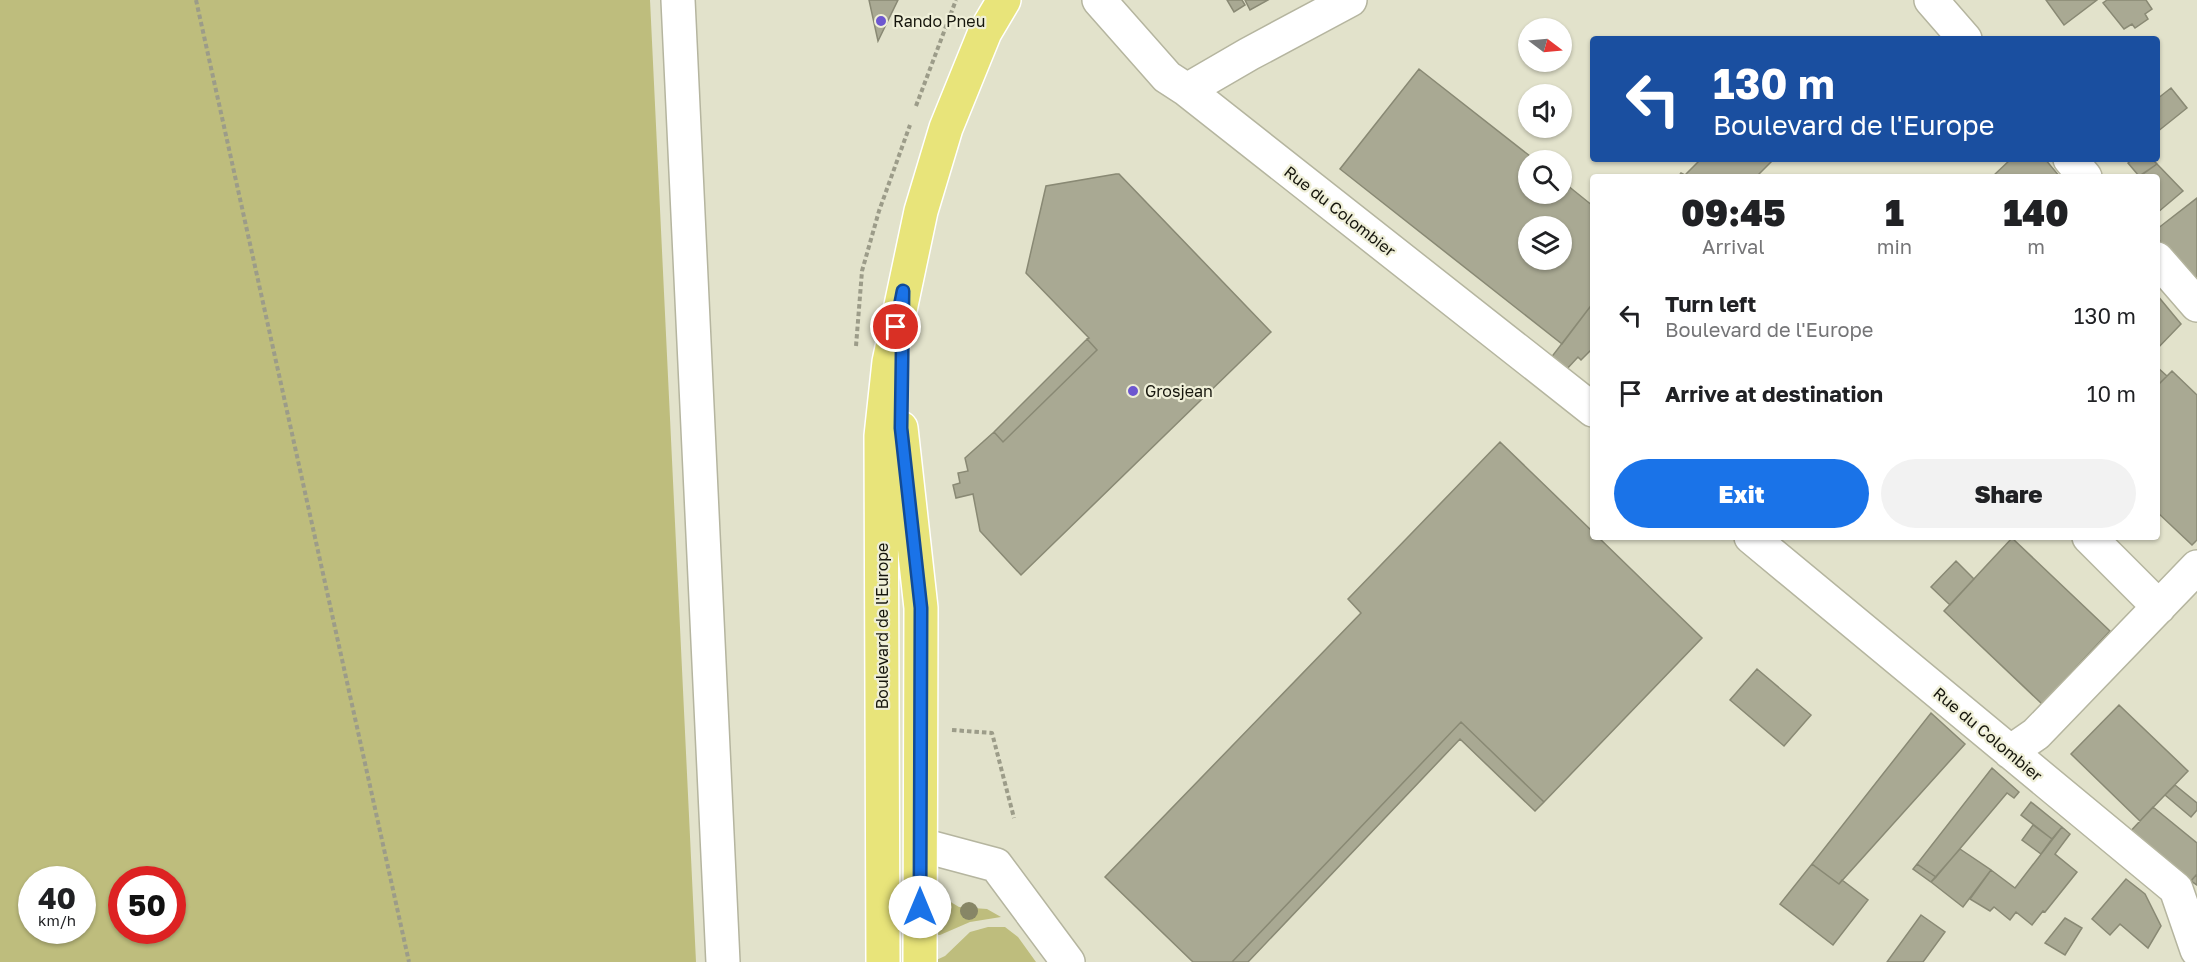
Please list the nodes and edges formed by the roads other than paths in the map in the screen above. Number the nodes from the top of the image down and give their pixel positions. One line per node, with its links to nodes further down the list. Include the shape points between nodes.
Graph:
1 (678, 0): 23 (street)
2 (1004, 0): 11 (main road, Boulevard de l'Europe, via 985,32 946,128 921,211)
3 (1099, 0): 7 (street, Rue du Colombier, via 1167,77)
4 (1350, 0): 7 (street)
5 (1930, 0): 6 (street)
6 (1962, 36)
7 (1187, 90): 13 (street, Rue du Colombier)
8 (2072, 162): 9 (street)
9 (2082, 174)
10 (2160, 262): 12 (street)
11 (903, 291): 14 (main road, Boulevard de l'Europe, via 889,362 881,436); 20 (main road, Boulevard de l'Europe, via 901,428 921,608)
12 (2197, 305)
13 (1590, 408)
14 (882, 473): 20 (main road, via 895,724); 21 (main road, Boulevard de l'Europe)
15 (1755, 540): 19 (street, Rue du Colombier)
16 (2092, 540): 18 (street)
17 (2197, 567): 18 (street)
18 (2159, 607): 19 (street, via 2036,734)
19 (2010, 752): 22 (street, Rue du Colombier, via 2176,889)
20 (909, 843): 21 (main road); 25 (main road, Boulevard de l'Europe); 26 (street, via 996,865)
21 (883, 905): 24 (main road, Boulevard de l'Europe)
22 (2197, 950)
23 (723, 962)
24 (883, 962)
25 (920, 962)
26 (1068, 962)

